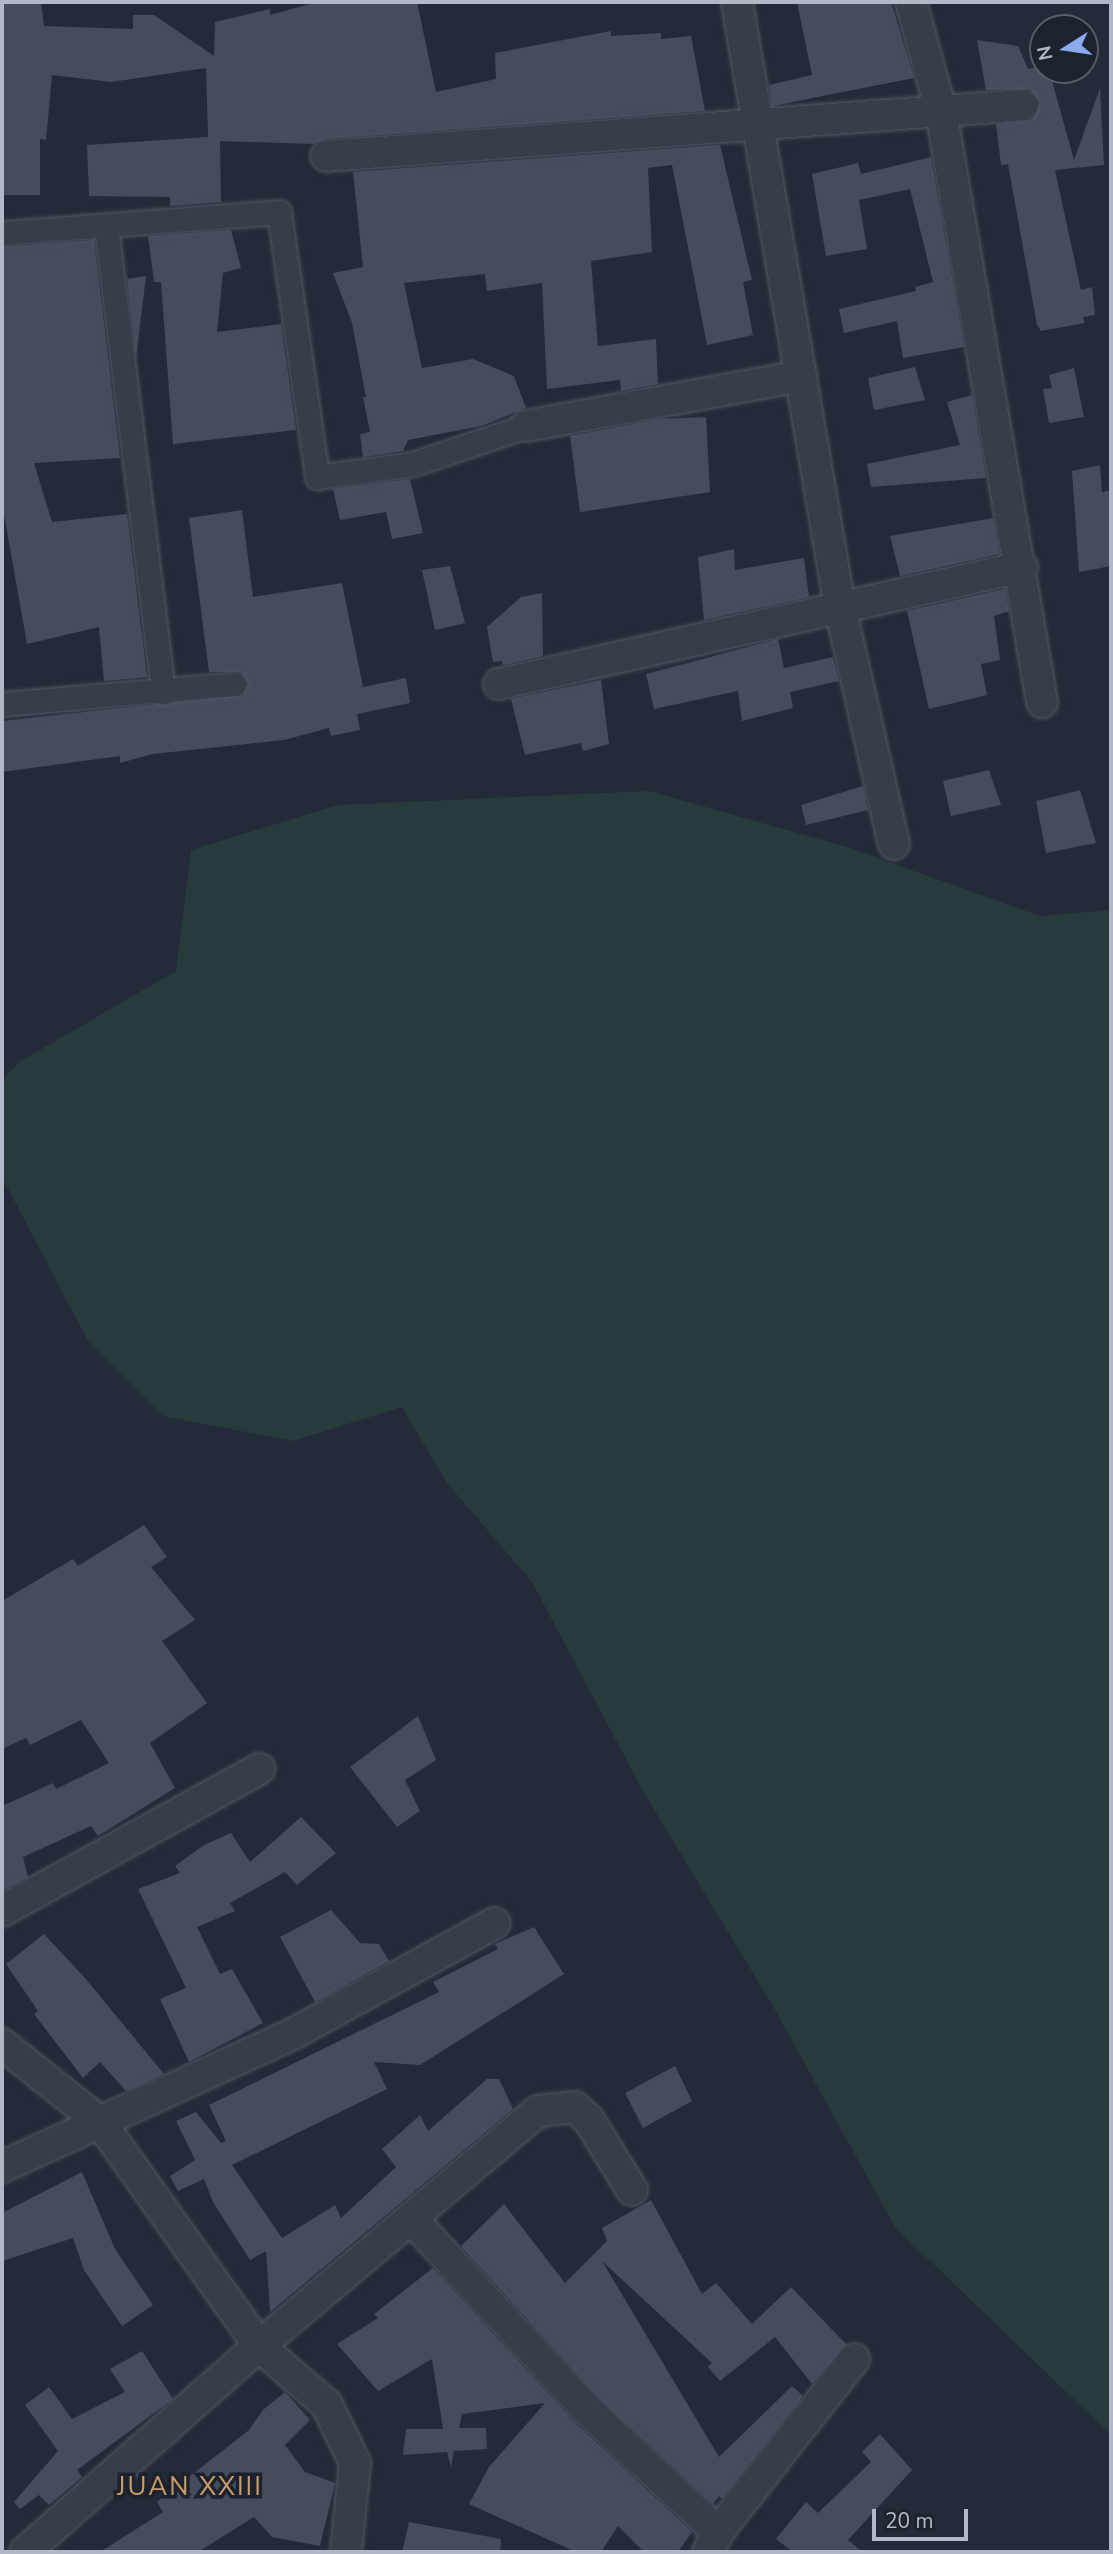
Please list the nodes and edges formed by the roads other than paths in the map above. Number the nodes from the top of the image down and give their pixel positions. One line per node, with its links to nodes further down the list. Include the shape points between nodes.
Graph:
1 (737, 2): 5 (street)
2 (911, 2): 4 (street)
3 (1023, 105): 4 (street)
4 (941, 111): 5 (street); 11 (street)
5 (758, 122): 6 (street); 9 (street)
6 (326, 156)
7 (106, 226): 8 (street); 10 (street, via 279,212 317,477 413,464); 15 (street)
8 (2, 233)
9 (801, 376): 10 (street); 12 (street)
10 (526, 426)
11 (1022, 567): 12 (street); 16 (street)
12 (840, 607): 14 (street); 18 (street)
13 (234, 684): 15 (street)
14 (499, 684)
15 (163, 693): 17 (street)
16 (1042, 702)
17 (2, 704)
18 (894, 844)
19 (259, 1769): 20 (street)
20 (2, 1911)
21 (495, 1923): 23 (street, via 293,2034)
22 (2, 2044): 23 (street)
23 (100, 2122): 24 (street); 27 (street)
24 (2, 2167)
25 (632, 2190): 26 (street, via 589,2120 575,2107 561,2106 538,2111)
26 (411, 2218): 27 (street); 29 (street)
27 (259, 2346): 30 (street); 31 (street, via 327,2405 355,2463)
28 (854, 2359): 29 (street)
29 (713, 2542)
30 (28, 2551)
31 (346, 2552)

